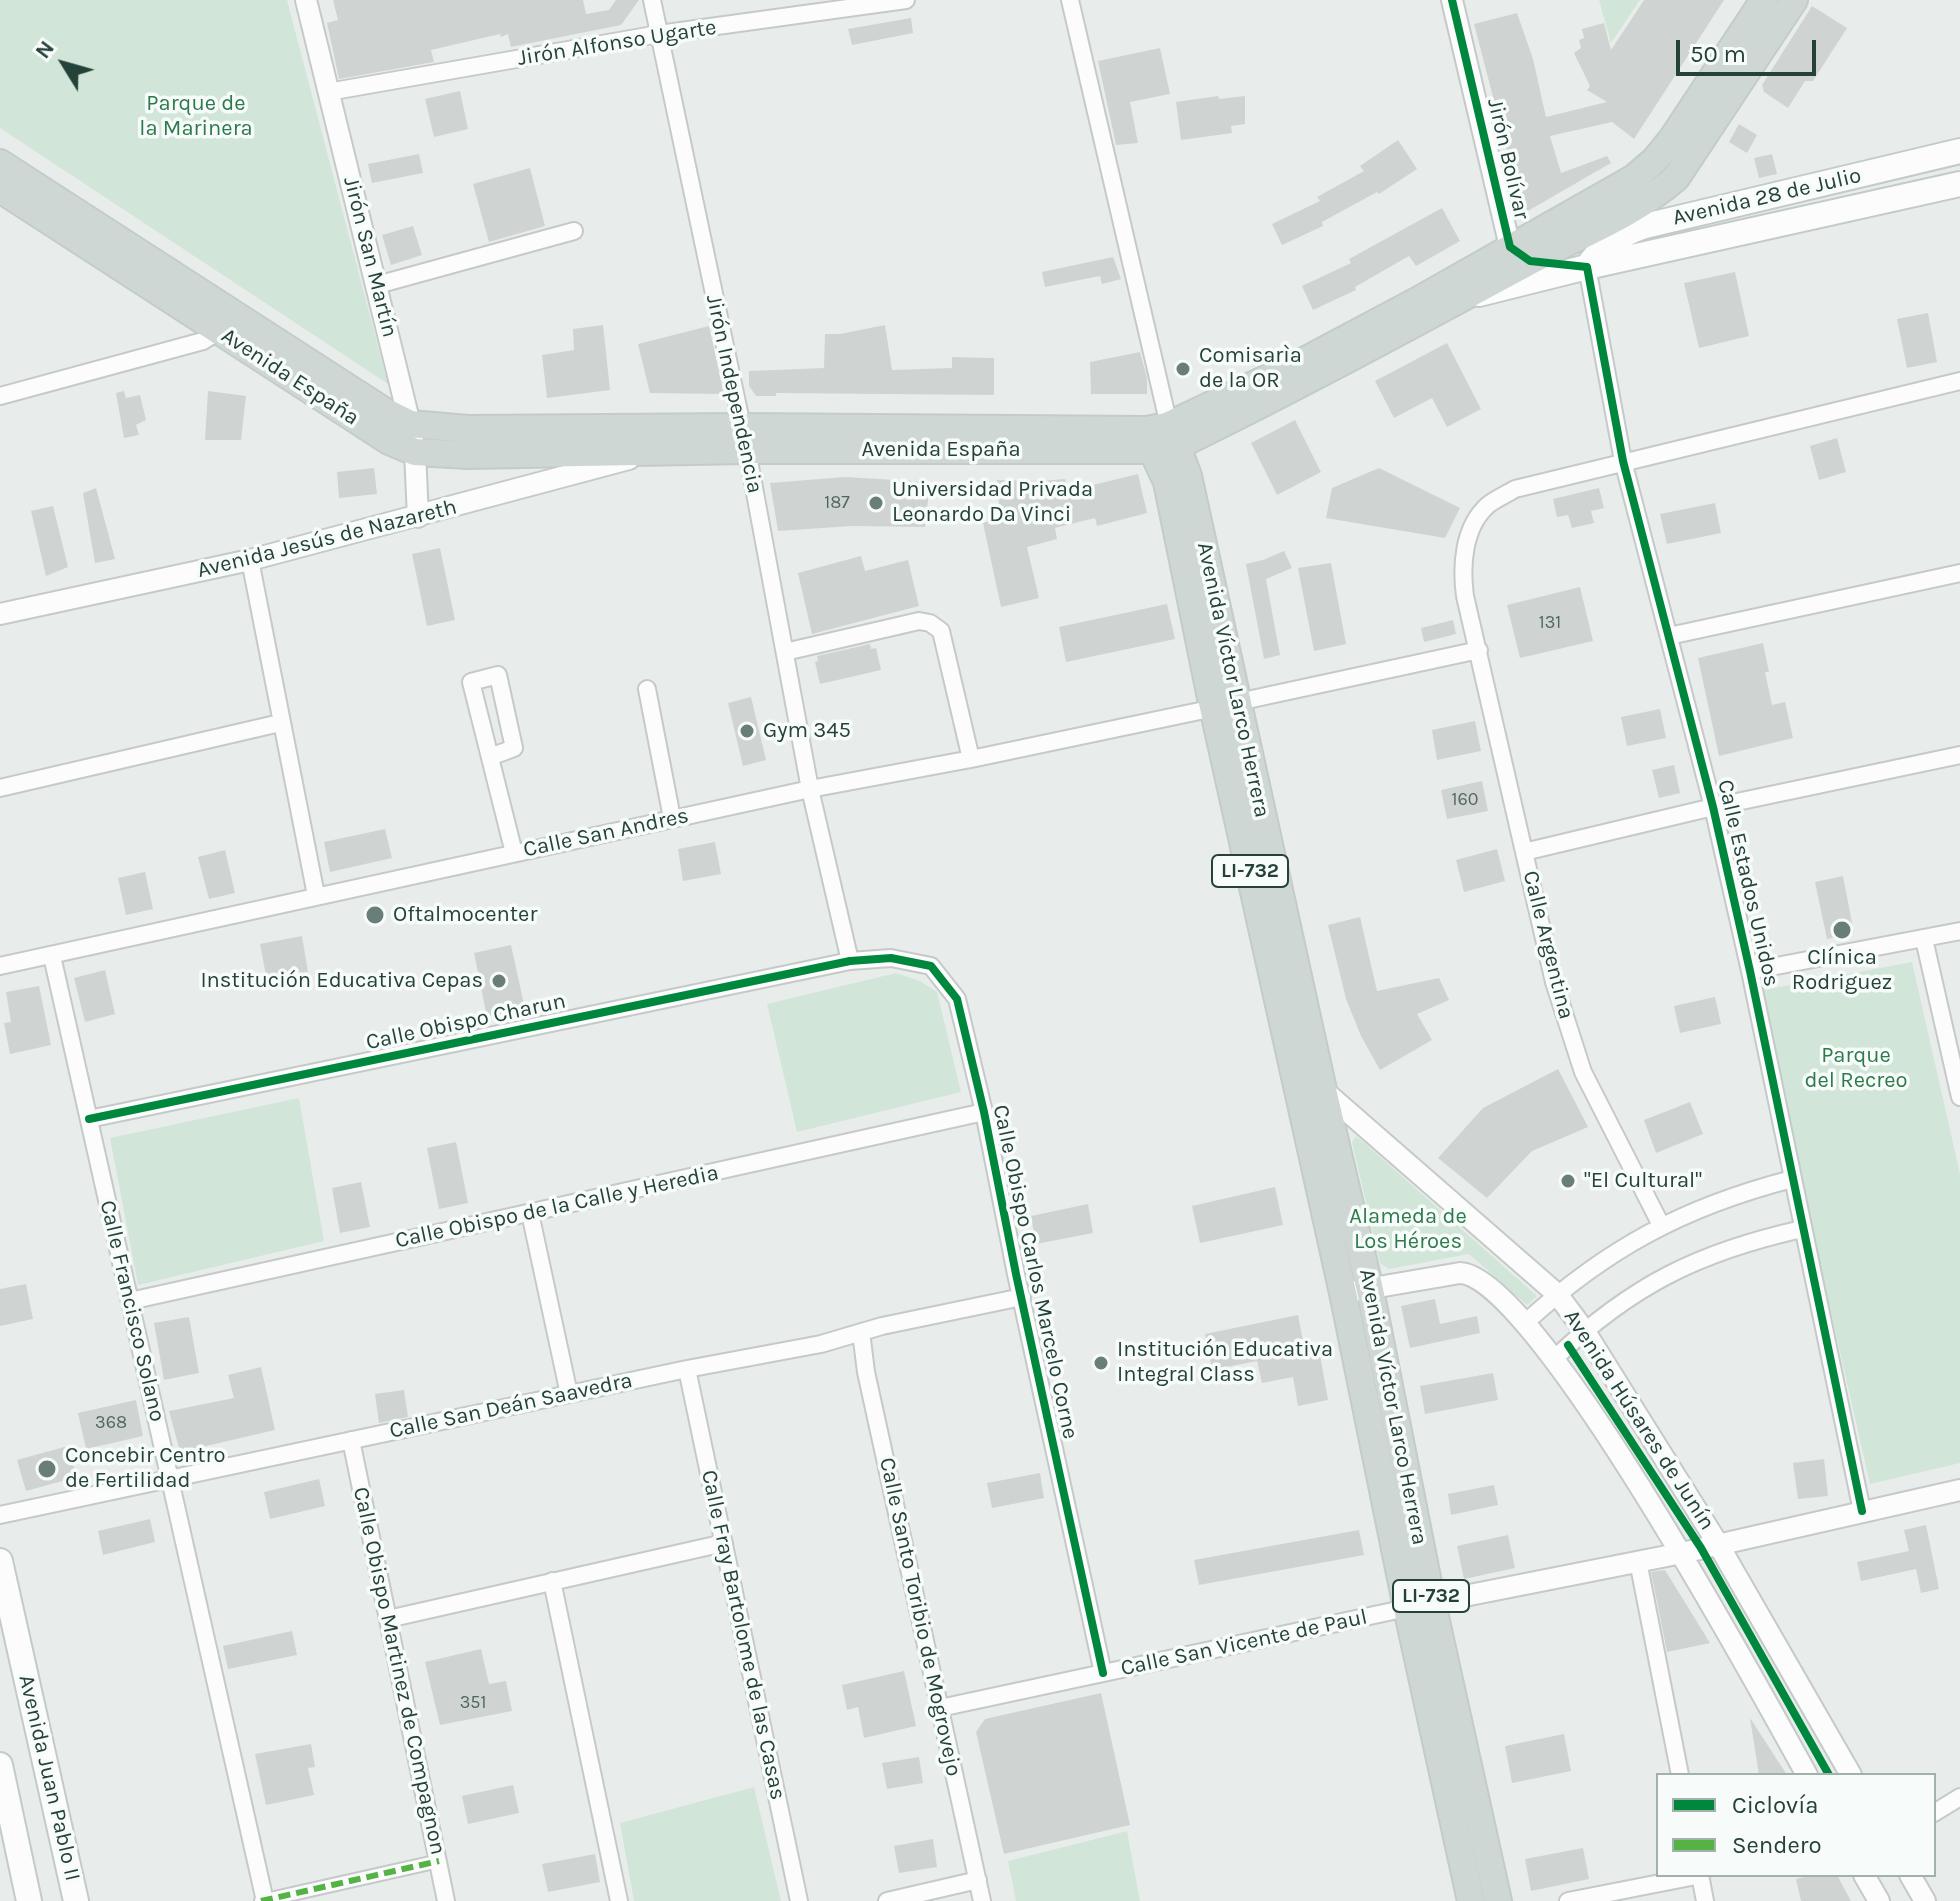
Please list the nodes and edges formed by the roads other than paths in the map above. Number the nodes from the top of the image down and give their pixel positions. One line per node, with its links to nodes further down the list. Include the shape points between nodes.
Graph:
1 (306, 0): 9 (street, Jirón San Martín)
2 (652, 0): 8 (street, Jirón Independencia)
3 (906, 0): 8 (street, Jirón Alfonso Ugarte)
4 (1070, 0): 28 (street)
5 (1452, 0): 19 (street, Jirón Bolívar)
6 (1764, 0): 19 (main road, Avenida España, via 1672,139 1646,169)
7 (1794, 0): 12 (main road, Avenida España)
8 (659, 34): 9 (street, Jirón Alfonso Ugarte); 27 (street, Jirón Independencia)
9 (328, 92): 21 (street, Jirón San Martín)
10 (1960, 151): 15 (main road, Avenida 28 de Julio)
11 (0, 163): 26 (main road, Avenida España)
12 (1676, 178): 16 (main road, via 1670,198); 19 (main road, Avenida España, via 1641,205)
13 (1960, 184): 17 (main road, Avenida 28 de Julio)
14 (0, 189): 23 (main road, Avenida España)
15 (1794, 190): 16 (main road, Avenida 28 de Julio); 17 (main road)
16 (1677, 218): 20 (main road, Avenida 28 de Julio, via 1626,233)
17 (1799, 221): 20 (main road, Avenida 28 de Julio)
18 (574, 231): 21 (street)
19 (1520, 254): 20 (street); 22 (main road, Avenida España); 28 (main road, Avenida España, via 1417,301)
20 (1587, 267): 22 (main road, Avenida 28 de Julio); 31 (street, Calle Estados Unidos)
21 (377, 285): 26 (street, Jirón San Martín)
22 (1460, 299): 28 (main road, Avenida España, via 1316,378)
23 (219, 331): 25 (street, via 203,341); 29 (main road, Avenida España, via 389,441)
24 (1960, 381): 31 (street, Calle Argentina)
25 (0, 396)
26 (410, 424): 27 (main road, Avenida España); 29 (street, Jirón San Martín)
27 (744, 438): 28 (main road, Avenida España, via 1147,430); 30 (main road, Avenida España); 38 (street, Jirón Independencia)
28 (1165, 441): 40 (main road, Avenida Víctor Larco Herrera / LI-732, via 1167,482)
29 (415, 452): 30 (main road, Avenida España); 32 (street, Jirón San Martín)
30 (652, 453): 32 (street, Avenida Jesús de Nazareth)
31 (1623, 461): 36 (street, Calle Estados Unidos); 37 (street, Calle Argentina, via 1515,489 1487,506 1470,532 1462,570)
32 (418, 517): 33 (street, Avenida Jesús de Nazareth)
33 (250, 560): 35 (street, Avenida Jesús de Nazareth); 41 (street)
34 (1960, 573): 36 (street)
35 (0, 614)
36 (1669, 636): 47 (street, Calle Estados Unidos)
37 (1479, 650): 40 (street, Calle San Andres); 49 (street, Calle Argentina)
38 (785, 652): 44 (street, via 919,621 930,623 941,631); 46 (street, Jirón Independencia)
39 (647, 689): 48 (street)
40 (1226, 705): 44 (street, Calle San Andres); 58 (main road, Avenida Víctor Larco Herrera / LI-732); 67 (main road, Avenida Víctor Larco Herrera / LI-732)
41 (280, 723): 45 (street); 51 (street)
42 (1960, 755): 47 (street)
43 (490, 757): 43 (street, via 514,748 498,675 471,682); 50 (street)
44 (971, 759): 46 (street, Calle San Andres)
45 (0, 788)
46 (810, 789): 48 (street, Calle San Andres); 55 (street)
47 (1713, 807): 49 (street); 57 (street, Calle Estados Unidos)
48 (672, 818): 50 (street, Calle San Andres)
49 (1524, 852): 64 (street, Calle Argentina, via 1554,982 1583,1072)
50 (514, 853): 51 (street, Calle San Andres)
51 (316, 895): 54 (street, Calle San Andres)
52 (1960, 931): 53 (street)
53 (1924, 939): 57 (street); 59 (street)
54 (52, 956): 56 (street, Calle San Andres); 61 (street, Calle Francisco Solano)
55 (850, 961): 60 (street, Calle Obispo Carlos Marcelo Corne, via 891,958 931,966 957,999); 61 (street, Calle Obispo Charun)
56 (0, 966)
57 (1750, 971): 62 (street, Calle Estados Unidos)
58 (1323, 1090): 66 (main road, Avenida Víctor Larco Herrera / LI-732); 68 (street, Avenida Húsares de Junín)
59 (1960, 1097)
60 (984, 1112): 63 (street, Calle Obispo de la Calle y Heredia); 69 (street, Calle Obispo Carlos Marcelo Corne)
61 (89, 1119): 70 (street, Calle Francisco Solano)
62 (1792, 1179): 64 (street, via 1703,1206); 65 (street, Calle Estados Unidos)
63 (530, 1213): 70 (street, Calle Obispo de la Calle y Heredia); 76 (street)
64 (1661, 1225): 68 (street)
65 (1802, 1229): 72 (street, via 1709,1255 1664,1275); 80 (street, Calle Estados Unidos)
66 (1370, 1290): 67 (street, Avenida Húsares de Junín); 71 (street, Avenida Húsares de Junín, via 1471,1273); 88 (main road, Avenida Víctor Larco Herrera / LI-732)
67 (1343, 1293): 88 (main road, Avenida Víctor Larco Herrera / LI-732)
68 (1557, 1294): 71 (street); 72 (street, Avenida Húsares de Junín)
69 (1022, 1297): 73 (street, Calle San Deán Saavedra); 90 (street, Calle Obispo Carlos Marcelo Corne)
70 (130, 1301): 78 (street, Calle Francisco Solano)
71 (1525, 1323): 74 (street, Avenida Húsares de Junín)
72 (1584, 1330): 74 (street); 83 (street, Avenida Húsares de Junín)
73 (861, 1332): 75 (street, Calle San Deán Saavedra); 91 (street, Calle Santo Toribio de Mogrovejo)
74 (1555, 1358): 84 (street, Avenida Húsares de Junín)
75 (687, 1369): 76 (street, Calle San Deán Saavedra); 82 (street, Calle Fray Bartolome de las Casas)
76 (569, 1394): 77 (street, Calle San Deán Saavedra)
77 (351, 1440): 78 (street, Calle San Deán Saavedra); 89 (street, Calle Obispo Martinez de Compagnon)
78 (169, 1479): 81 (street, Calle San Deán Saavedra); 106 (street, Calle Francisco Solano)
79 (1960, 1490): 80 (street)
80 (1862, 1511): 83 (street)
81 (0, 1515)
82 (724, 1543): 87 (street); 109 (street, Calle Fray Bartolome de las Casas)
83 (1718, 1544): 84 (street); 95 (street, Avenida Húsares de Junín)
84 (1682, 1553): 86 (street); 94 (street, Avenida Húsares de Junín)
85 (0, 1561): 105 (main road, Avenida Juan Pablo II)
86 (1638, 1561): 88 (street); 93 (street)
87 (552, 1581): 89 (street); 108 (street)
88 (1420, 1605): 90 (street, Calle San Vicente de Paul); 112 (main road, Avenida Víctor Larco Herrera / LI-732); 113 (main road, Avenida Víctor Larco Herrera / LI-732)
89 (388, 1619): 98 (street, Calle Obispo Martinez de Compagnon)
90 (1103, 1673): 91 (street, Calle San Vicente de Paul)
91 (940, 1708): 103 (street, Calle Santo Toribio de Mogrovejo)
92 (0, 1765): 104 (main road, Avenida Juan Pablo II)
93 (1680, 1773)
94 (1806, 1773)
95 (1850, 1773)
96 (1960, 1797): 97 (street)
97 (1936, 1812)
98 (439, 1861): 106 (street); 107 (street, Calle Obispo Martinez de Compagnon)
99 (1690, 1877): 114 (street)
100 (1700, 1877): 115 (street)
101 (1865, 1877): 116 (street)
102 (1911, 1877): 117 (street)
103 (978, 1880): 110 (street); 111 (street, Calle Santo Toribio de Mogrovejo)
104 (29, 1901)
105 (76, 1901)
106 (263, 1901)
107 (446, 1901)
108 (619, 1901)
109 (799, 1901)
110 (887, 1901)
111 (982, 1901)
112 (1471, 1901)
113 (1498, 1901)
114 (1568, 1901)
115 (1705, 1901)
116 (1879, 1901)
117 (1925, 1901)

